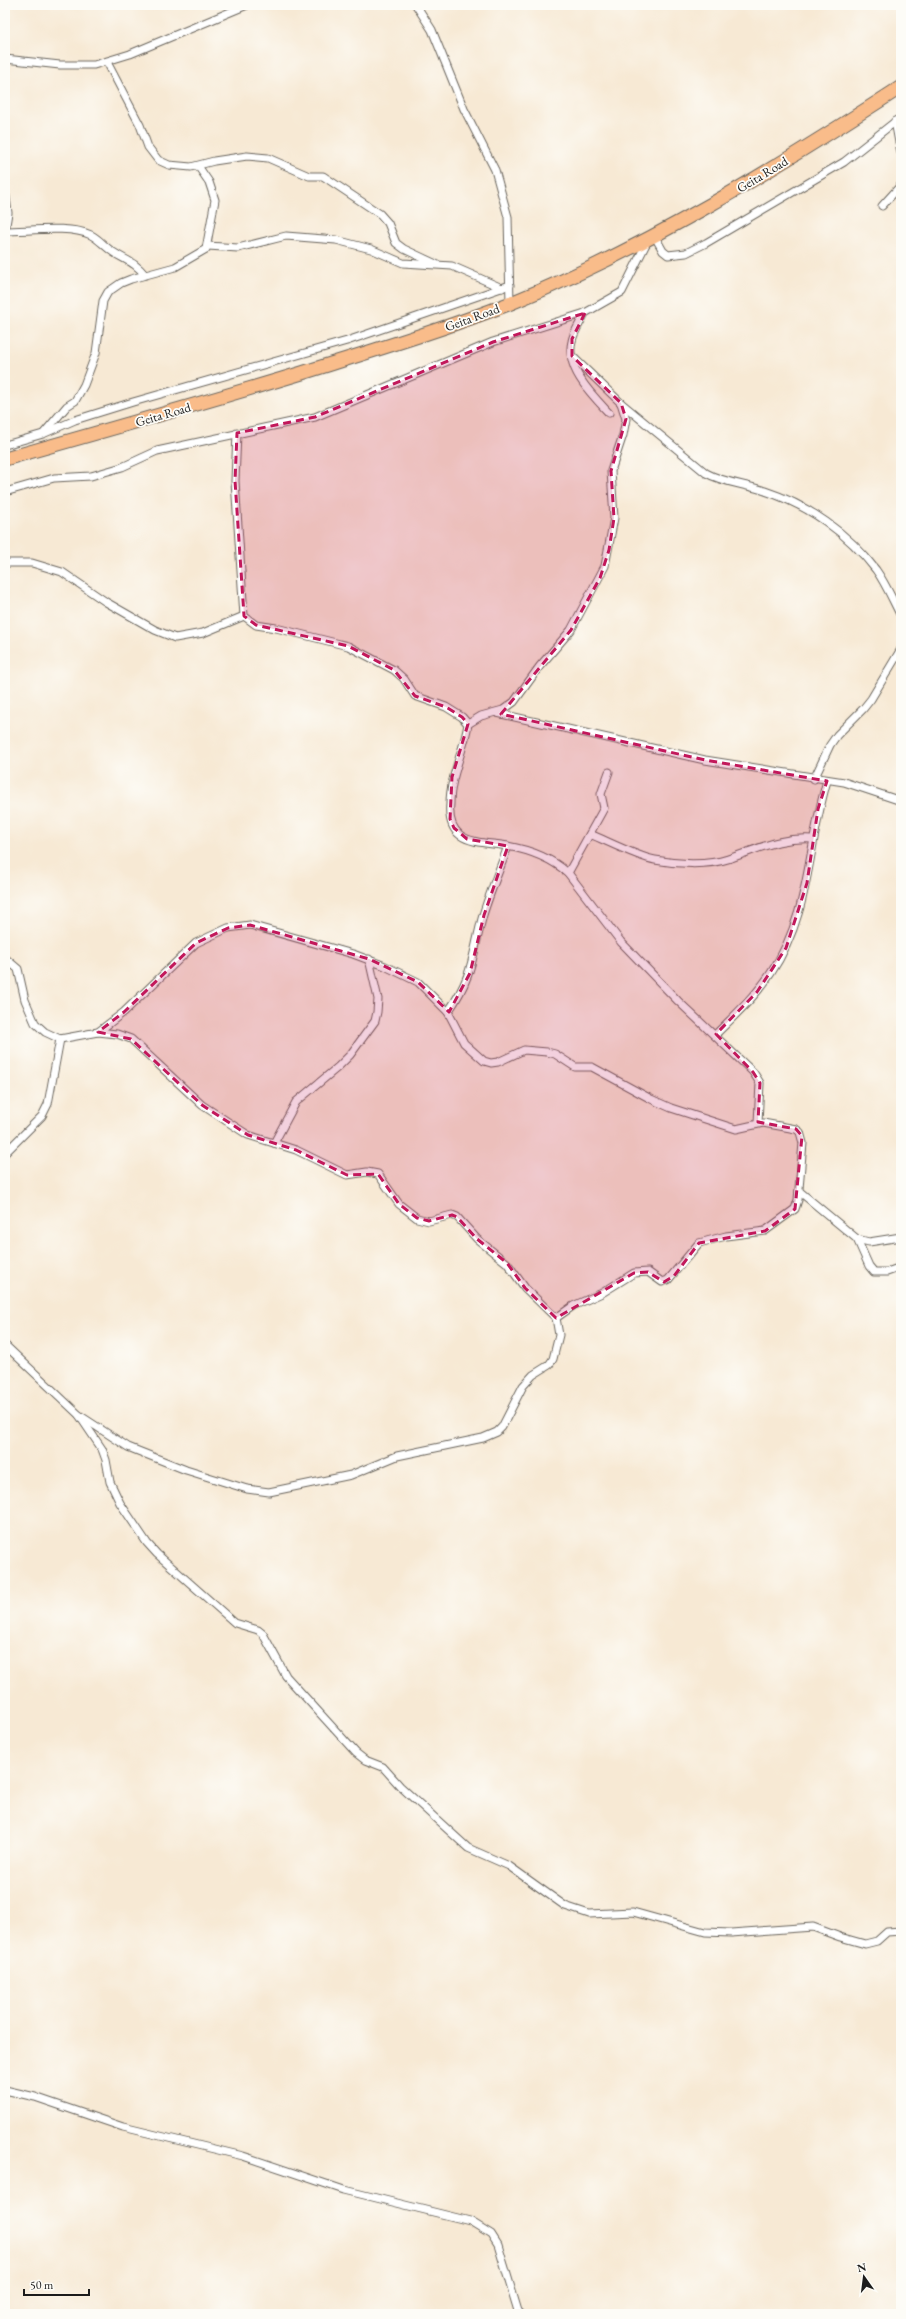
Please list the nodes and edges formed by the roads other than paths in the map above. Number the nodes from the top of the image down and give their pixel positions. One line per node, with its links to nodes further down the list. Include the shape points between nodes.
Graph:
1 (248, 5): 4 (street)
2 (416, 5): 16 (street, via 432,30 464,109 495,170 508,217)
3 (5, 60): 4 (street, via 87,66)
4 (107, 62): 8 (street, via 153,156 169,165)
5 (901, 88): 12 (highway, Geita Road, via 753,180)
6 (898, 119): 7 (street); 12 (street, via 844,162 686,253 668,255)
7 (901, 153)
8 (198, 166): 13 (street, via 209,182 215,200); 14 (street, via 247,156 268,158 309,176 323,176 380,214 388,223 396,243)
9 (901, 185): 11 (street)
10 (5, 190): 15 (street, via 8,213 5,231 61,230 87,234 135,263)
11 (882, 206)
12 (652, 237): 18 (highway, Geita Road); 19 (street, via 622,292)
13 (208, 246): 14 (street, via 238,248 286,236 322,238 360,246 403,263); 15 (street, via 204,251 175,266)
14 (436, 264): 17 (street, via 452,266)
15 (145, 275): 24 (street, via 121,283 108,292 103,300 96,353 84,385 75,401 67,406)
16 (510, 285): 17 (street); 18 (street)
17 (502, 288): 24 (street, via 347,341 97,413)
18 (510, 303): 26 (highway, Geita Road, via 413,339)
19 (585, 313): 20 (street, via 572,339); 23 (street, via 493,342 315,417)
20 (572, 356): 21 (street); 22 (street, via 580,378)
21 (621, 402): 30 (street, via 706,473 765,491 817,515 844,537 876,570); 32 (street, via 626,423 611,471 614,518 609,550 600,578 571,630 514,702)
22 (609, 413)
23 (237, 433): 27 (street, via 156,451 122,467 91,476 54,478); 29 (street, via 235,481)
24 (43, 434): 25 (street)
25 (5, 444)
26 (5, 459)
27 (5, 492)
28 (5, 563): 29 (street, via 32,563 62,572 106,602 155,630 175,638 203,633)
29 (244, 616): 33 (street, via 256,625 348,646 394,670 404,679 415,696 446,707)
30 (901, 616)
31 (901, 648): 35 (street, via 872,699 830,745)
32 (497, 713): 33 (street, via 481,716); 35 (street, via 705,760)
33 (468, 724): 40 (street, via 452,777 450,819 454,828 467,839)
34 (609, 772): 38 (street, via 601,794 604,808)
35 (814, 779): 36 (street)
36 (827, 781): 37 (street, via 860,786); 39 (street)
37 (901, 801)
38 (590, 834): 39 (street, via 654,860 687,863 728,859 786,839); 41 (street)
39 (813, 839): 46 (street, via 807,883 786,948 757,992)
40 (508, 846): 41 (street, via 545,858); 44 (street, via 484,915 465,987)
41 (568, 873): 46 (street, via 621,942 678,1001)
42 (5, 958): 47 (street, via 18,969 24,1000 35,1023 45,1032)
43 (369, 959): 44 (street, via 418,982); 45 (street, via 250,925 228,928 196,943 124,1012); 49 (street, via 378,999 375,1021 350,1055 296,1102)
44 (448, 1012): 48 (street, via 464,1043 478,1057 491,1063 524,1050 547,1052 555,1054 574,1067 592,1068 651,1099 685,1112 736,1129 745,1129)
45 (98, 1032): 47 (street); 49 (street, via 131,1039 202,1105 248,1135)
46 (716, 1034): 48 (street, via 753,1072 760,1083)
47 (60, 1039): 50 (street, via 48,1104 42,1116)
48 (758, 1123): 51 (street, via 800,1132 803,1143)
49 (274, 1143): 55 (street, via 296,1150 347,1175 367,1172 378,1174 400,1204 417,1218 429,1221 452,1215 458,1217 477,1240 507,1263 525,1288)
50 (5, 1153)
51 (799, 1191): 53 (street); 55 (street, via 795,1209 771,1229 703,1241 693,1249 668,1280 662,1282 648,1272 634,1273)
52 (901, 1237): 53 (street, via 870,1242)
53 (857, 1238): 54 (street, via 874,1272 887,1272)
54 (901, 1267)
55 (556, 1318): 57 (street, via 559,1335 550,1365 533,1375 523,1386 497,1432 483,1438 396,1456 351,1475 287,1490 269,1492 246,1489 186,1470 128,1447)
56 (5, 1344): 57 (street)
57 (79, 1415): 58 (street, via 102,1449 110,1482 120,1503 157,1554 235,1623 258,1630 286,1676 343,1741 365,1760 383,1767 400,1786 468,1848 508,1866 565,1906 589,1914 633,1912 705,1932 731,1933 813,1927 840,1938 865,1944 877,1941 887,1932)
58 (901, 1931)
59 (5, 2090): 60 (street, via 35,2097 123,2126 243,2156 344,2190 470,2221 491,2234 498,2244)
60 (521, 2314)

